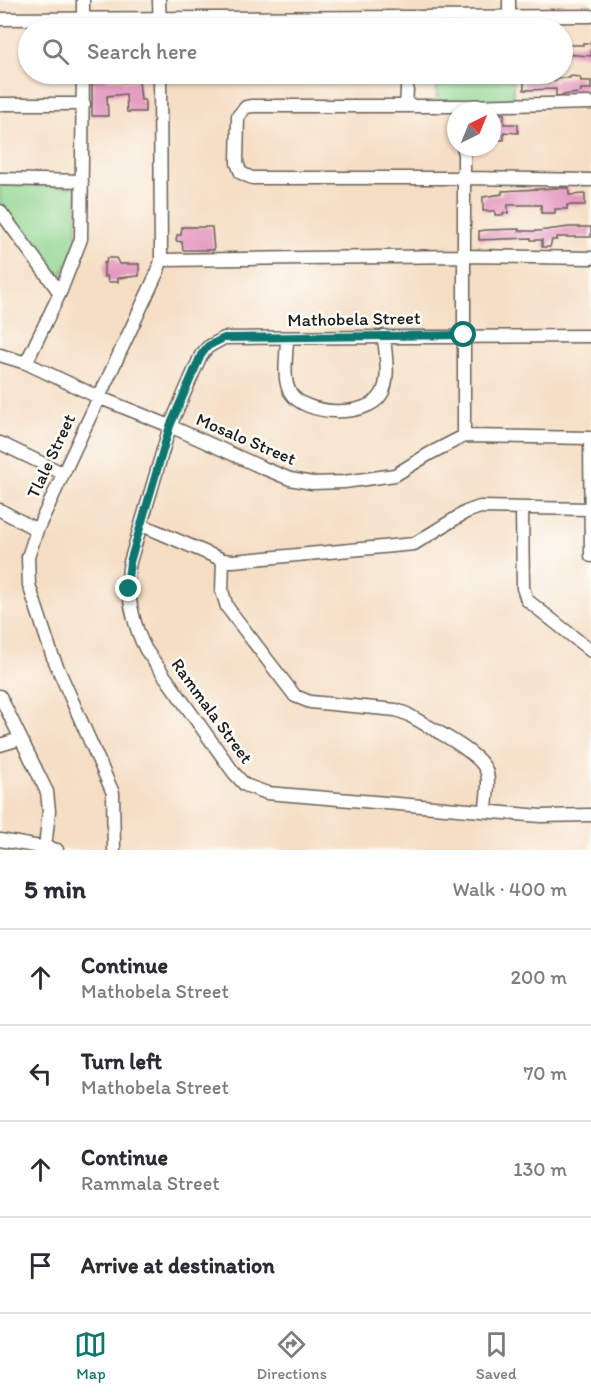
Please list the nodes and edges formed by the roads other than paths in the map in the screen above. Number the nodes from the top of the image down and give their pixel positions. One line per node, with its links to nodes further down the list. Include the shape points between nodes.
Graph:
1 (83, 0): 6 (street)
2 (159, 0): 7 (street)
3 (509, 0): 4 (street)
4 (509, 16): 5 (street); 8 (street)
5 (591, 16)
6 (83, 18)
7 (160, 18)
8 (481, 18)
9 (0, 19): 10 (street)
10 (18, 20)
11 (83, 84): 16 (street)
12 (160, 84): 28 (street, Tlale Street)
13 (407, 84): 17 (street)
14 (591, 103): 19 (street)
15 (0, 104): 16 (street)
16 (84, 104): 24 (street)
17 (406, 105): 18 (street); 21 (street, via 246,107 238,116 237,163 247,177)
18 (447, 107)
19 (501, 107)
20 (464, 156): 21 (street)
21 (464, 178): 23 (street); 26 (street)
22 (0, 179): 24 (street)
23 (591, 180)
24 (82, 181): 29 (street, via 81,240)
25 (0, 211): 29 (street)
26 (464, 256): 27 (street); 28 (street); 30 (street)
27 (591, 258)
28 (161, 260): 36 (street, Tlale Street)
29 (60, 293): 35 (street)
30 (464, 335): 31 (street, Mathobela Street); 32 (street, Mathobela Street); 38 (street)
31 (384, 336): 33 (street, Mathobela Street); 33 (street, via 386,383 382,394 367,406 329,411 312,408 290,392 286,378)
32 (591, 336)
33 (287, 338): 37 (street, Mathobela Street, via 224,338 208,346)
34 (1, 354): 35 (street, Mosalo Street)
35 (26, 363): 36 (street, Mosalo Street)
36 (98, 398): 37 (street, Mosalo Street); 41 (street, Tlale Street)
37 (170, 426): 38 (street, Mosalo Street, via 290,479 312,483 395,475); 45 (street, Rammala Street)
38 (464, 436): 39 (street, Mosalo Street)
39 (591, 438): 43 (street)
40 (0, 443): 41 (street)
41 (62, 473): 46 (street, Tlale Street)
42 (522, 508): 43 (street); 48 (street, via 474,509 405,546); 49 (street, via 523,588 527,600)
43 (590, 509): 47 (street)
44 (0, 510): 46 (street)
45 (142, 525): 48 (street); 53 (street, Rammala Street, via 128,579 140,637 159,669 245,785 267,793)
46 (37, 530): 57 (street, Tlale Street, via 28,557 28,585 52,655 113,793)
47 (591, 556)
48 (223, 560): 53 (street, via 222,591 227,607 295,696 310,702 396,710 472,753 488,775)
49 (591, 651)
50 (0, 696): 51 (street)
51 (20, 739): 52 (street); 56 (street, via 47,792)
52 (0, 745)
53 (486, 811): 54 (street, Rammala Street)
54 (591, 815)
55 (0, 840): 56 (street)
56 (51, 849)
57 (114, 850)

